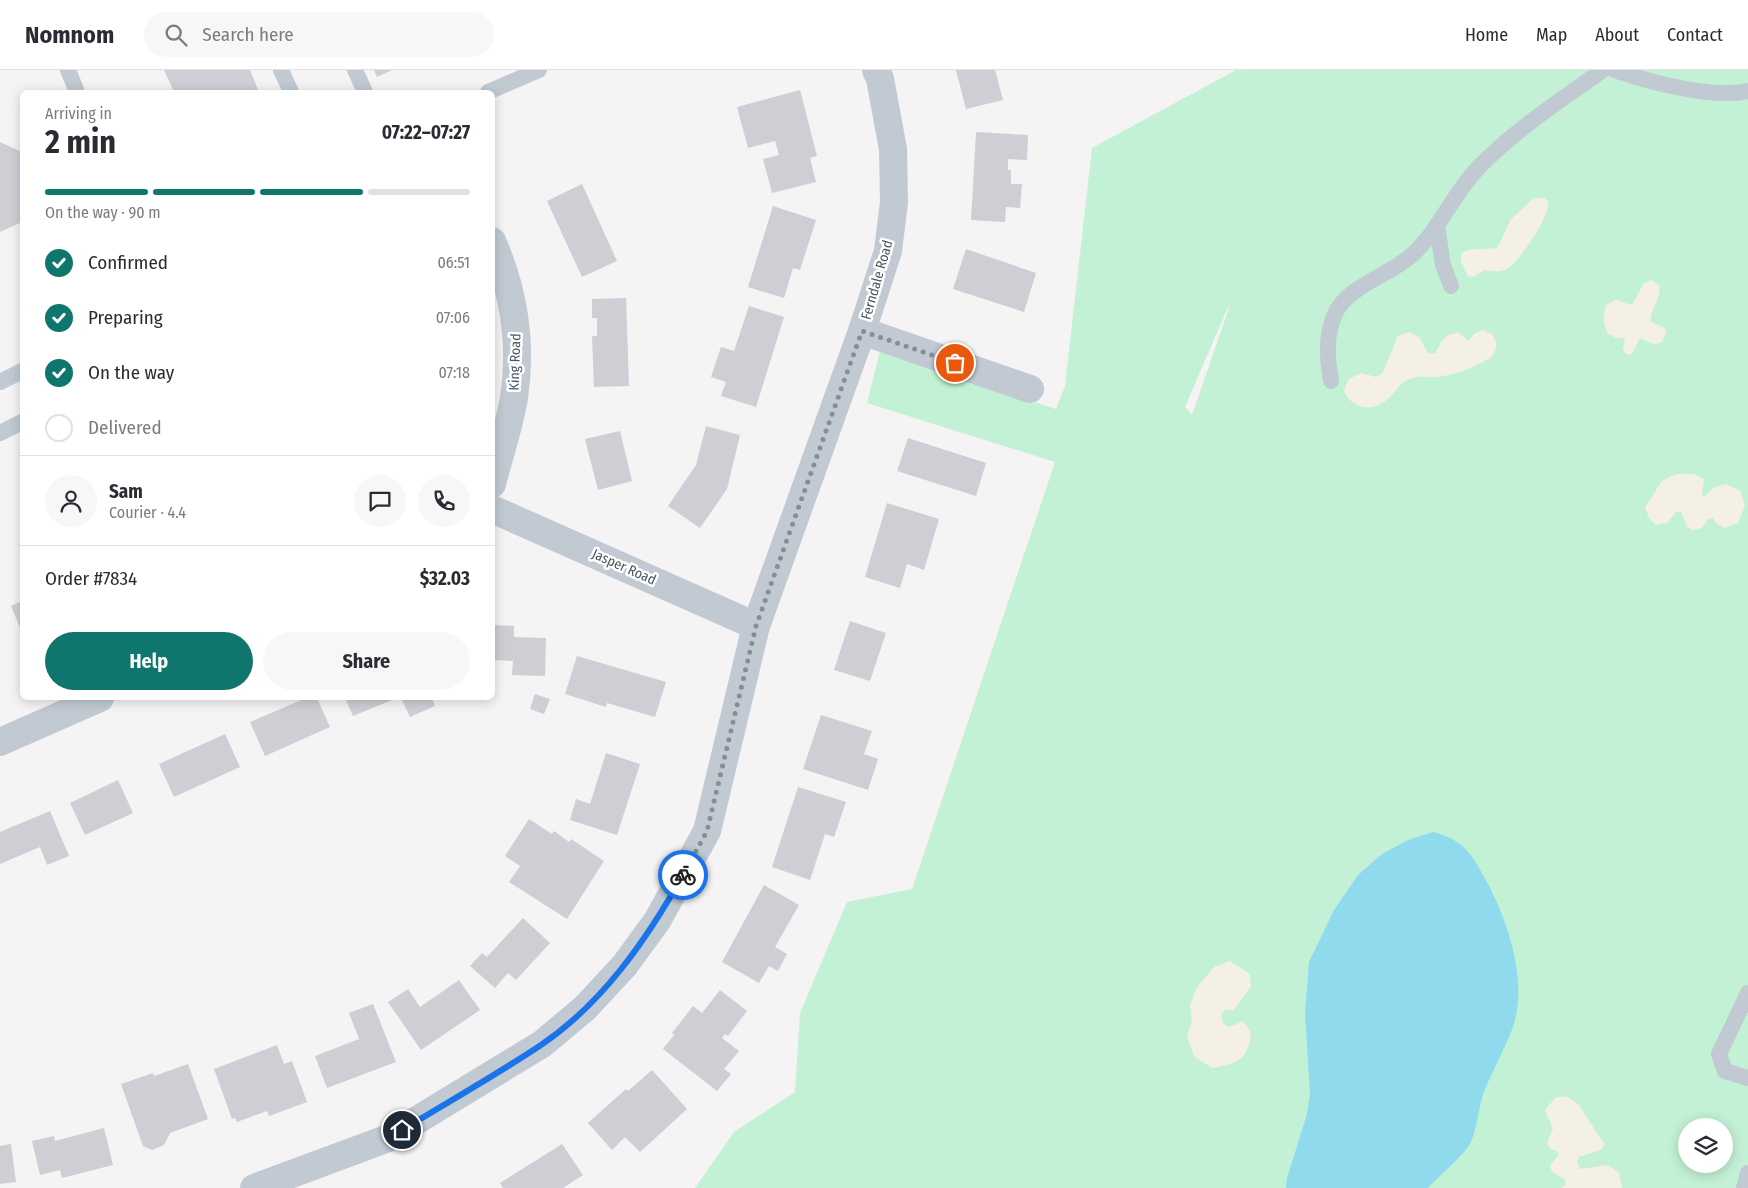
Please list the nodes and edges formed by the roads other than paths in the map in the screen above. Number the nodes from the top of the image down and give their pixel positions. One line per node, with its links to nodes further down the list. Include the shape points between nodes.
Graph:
1 (68, 70): 8 (lane)
2 (281, 70): 9 (lane)
3 (355, 70): 10 (lane)
4 (538, 70): 11 (lane)
5 (876, 70): 16 (street, Ferndale Road, via 893,149 894,202 888,251)
6 (1603, 70): 13 (lane, via 1535,119 1479,167)
7 (1614, 70): 12 (lane, via 1676,87 1736,94)
8 (76, 90)
9 (290, 90)
10 (364, 90)
11 (493, 90)
12 (1748, 91)
13 (1437, 225): 15 (lane, via 1443,265); 18 (lane, via 1413,255 1350,296 1338,308 1330,325)
14 (495, 248): 23 (street, King Road, via 504,268 515,314 517,351 514,398)
15 (1451, 286)
16 (862, 331): 20 (street); 25 (street, Ferndale Road)
17 (20, 372): 19 (lane)
18 (1331, 381)
19 (0, 382)
20 (1030, 389)
21 (20, 423): 22 (lane)
22 (0, 433)
23 (495, 472)
24 (495, 510): 25 (street, Jasper Road)
25 (756, 626): 31 (street, Ferndale Road, via 707,831 657,921 624,966 585,1008 542,1044 386,1139)
26 (95, 700): 27 (street)
27 (0, 742)
28 (1748, 993): 29 (lane, via 1719,1054 1724,1071)
29 (1748, 1078)
30 (1748, 1173): 32 (lane)
31 (254, 1188)
32 (1744, 1188)

